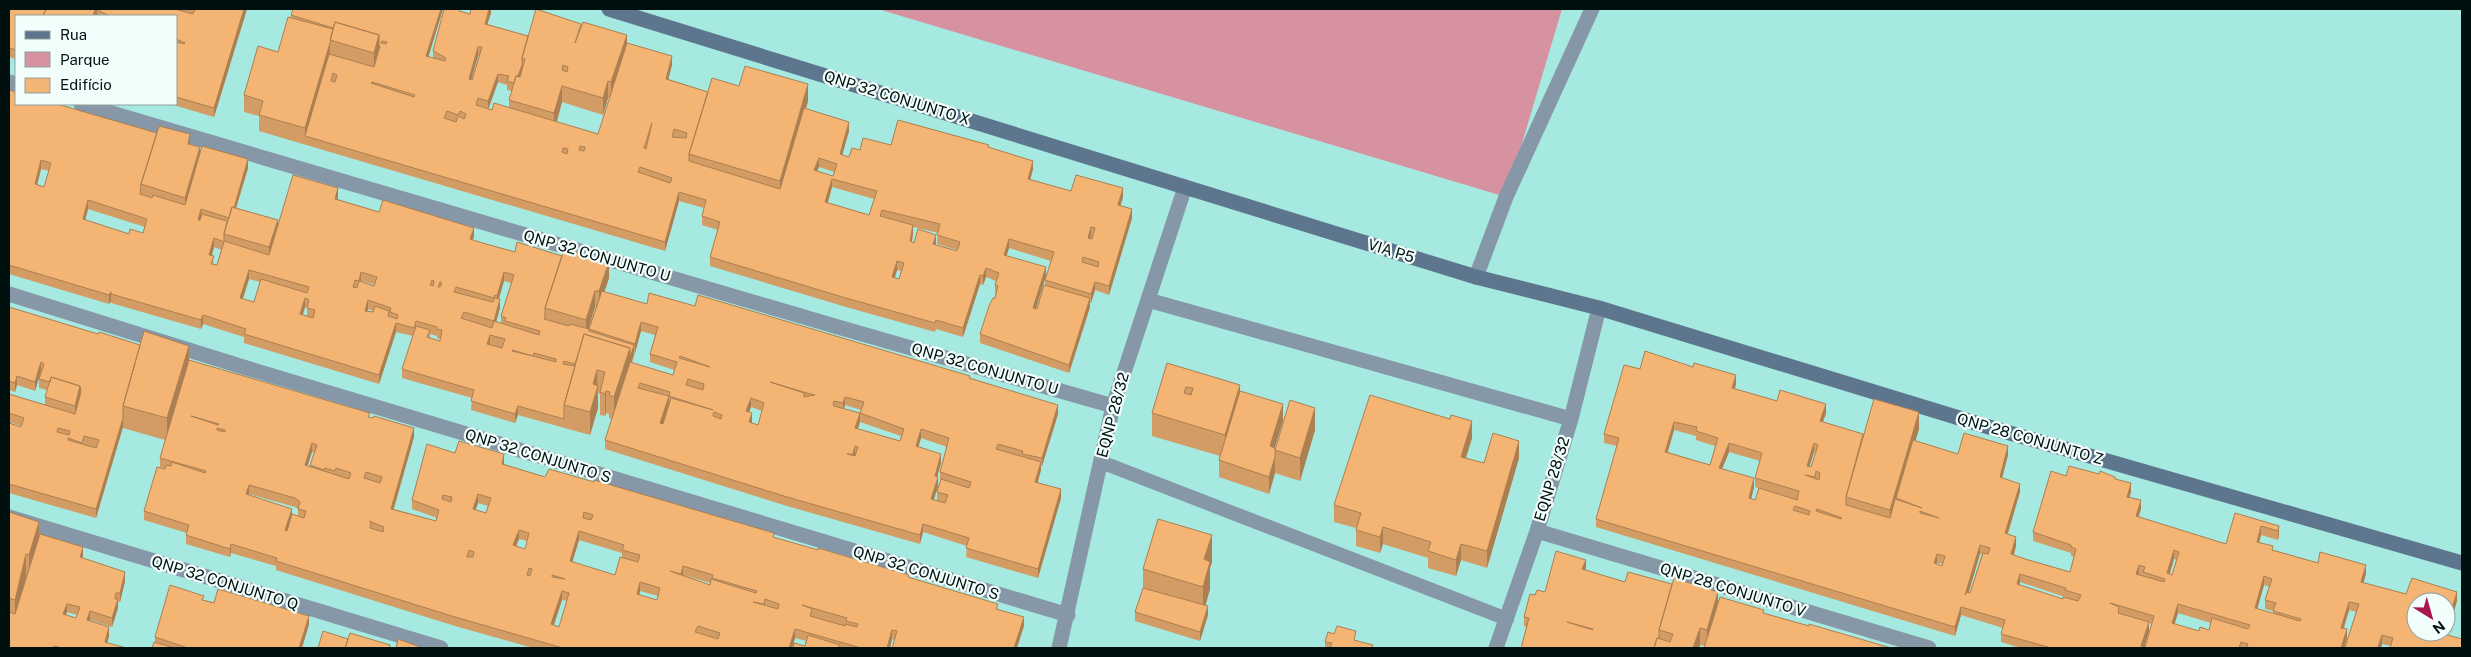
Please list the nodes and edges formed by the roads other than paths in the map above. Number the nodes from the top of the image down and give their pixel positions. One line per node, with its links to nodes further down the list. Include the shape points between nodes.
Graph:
1 (609, 9): 4 (street, QNP 32 CONJUNTO X)
2 (1592, 9): 5 (street, via 1506,197)
3 (84, 105): 9 (street, QNP 32 CONJUNTO U)
4 (1185, 187): 5 (street, VIA P5); 7 (street, EQNP 28/32)
5 (1476, 277): 8 (street, VIA P5)
6 (9, 294): 15 (street, QNP 32 CONJUNTO S)
7 (1148, 300): 9 (street, EQNP 28/32); 10 (street)
8 (1599, 308): 10 (street, EQNP 28/32); 14 (street, QNP 28 CONJUNTO Z, via 1982,425)
9 (1113, 406): 11 (street, EQNP 28/32)
10 (1571, 418): 13 (street, EQNP 28/32)
11 (1100, 462): 15 (street, EQNP 28/32); 16 (lane)
12 (9, 517): 17 (street, QNP 32 CONJUNTO Q)
13 (1537, 531): 16 (street, EQNP 28/32); 20 (street, QNP 28 CONJUNTO V)
14 (2462, 563)
15 (1068, 615): 18 (street, EQNP 28/32)
16 (1507, 619): 19 (street, EQNP 28/32)
17 (441, 648)
18 (1059, 648)
19 (1496, 648)
20 (1928, 648)

